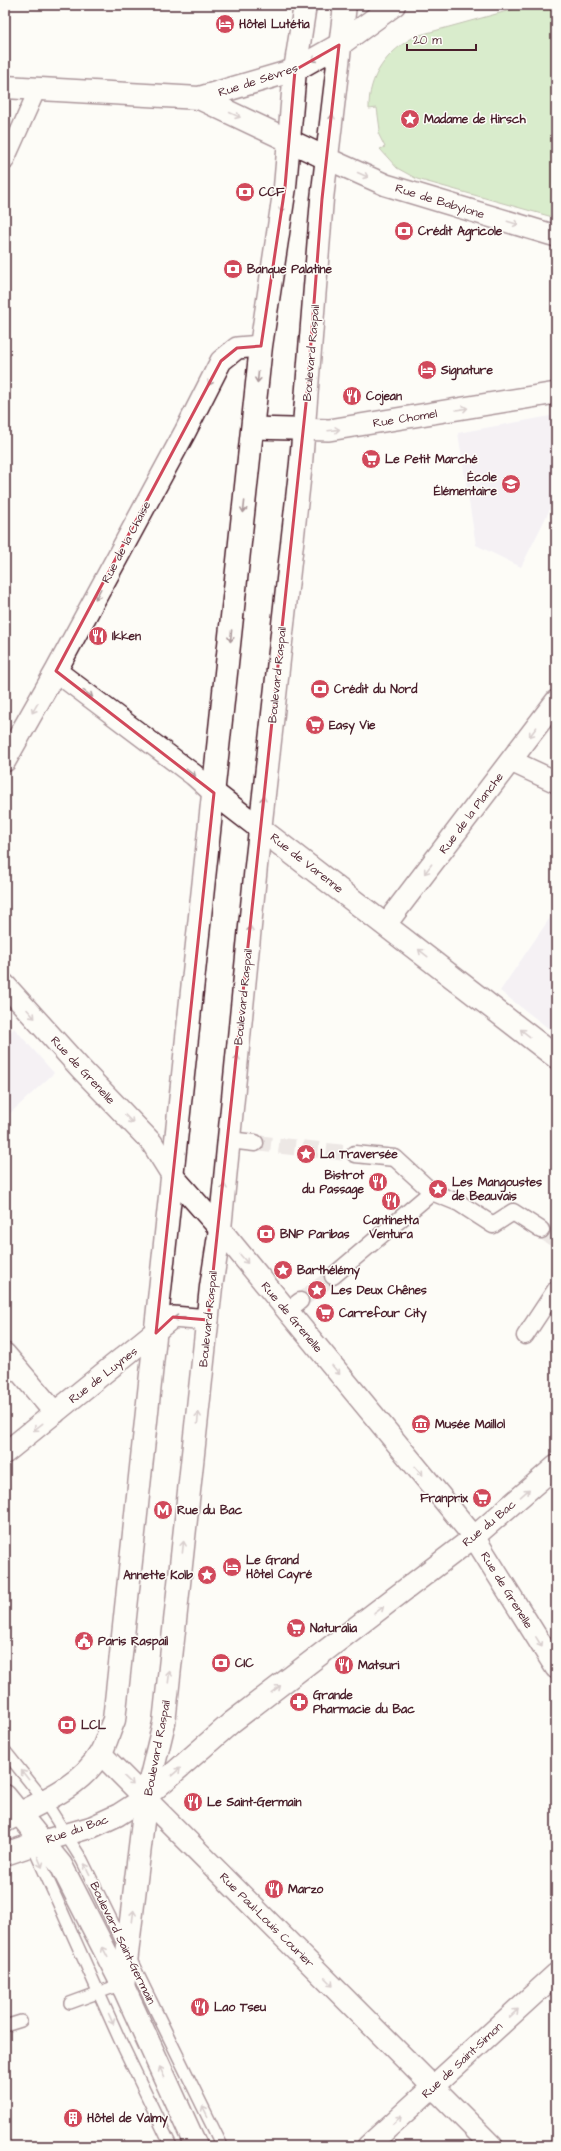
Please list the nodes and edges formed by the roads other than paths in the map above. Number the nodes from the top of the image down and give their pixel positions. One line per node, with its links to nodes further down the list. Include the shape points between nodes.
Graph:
1 (305, 5): 5 (main road)
2 (345, 5): 4 (main road, Boulevard Raspail)
3 (394, 5): 4 (main road, Rue de Sèvres)
4 (339, 45): 5 (main road, Rue de Sèvres, one-way to 5); 10 (main road, Boulevard Raspail, one-way to 4)
5 (296, 70): 8 (main road, Rue de Sèvres); 9 (main road)
6 (5, 87): 7 (main road, Rue de Sèvres)
7 (38, 88): 8 (main road, Rue de Sèvres); 11 (street)
8 (199, 98): 9 (main road, Rue de Sèvres, one-way to 9)
9 (290, 140): 10 (main road, Rue de Sèvres); 13 (main road, one-way to 13)
10 (328, 159): 12 (street, Rue de Babylone, one-way to 12, via 386,185); 16 (main road, Boulevard Raspail, via 322,199)
11 (5, 162)
12 (556, 236)
13 (261, 346): 15 (main road, one-way to 15); 17 (street, Rue de la Chaise, one-way to 17, via 237,348 221,361)
14 (556, 393): 16 (street, Rue Chomel, one-way to 14, via 329,430)
15 (253, 428): 16 (street, Rue Chomel); 22 (main road, one-way to 22)
16 (304, 430): 23 (main road, Boulevard Raspail, one-way to 16)
17 (56, 671): 19 (street, Rue de la Chaise, one-way to 19); 22 (street, Rue de Varenne, one-way to 22, via 194,775)
18 (556, 701): 20 (street, Rue de la Planche, one-way to 20)
19 (5, 761)
20 (511, 761): 21 (street); 24 (street, Rue de la Planche, one-way to 24)
21 (556, 782)
22 (214, 793): 23 (main road, Rue de Varenne); 30 (main road)
23 (260, 828): 24 (main road, Rue de Varenne); 27 (main road, Boulevard Raspail, one-way to 23)
24 (386, 924): 26 (main road, Rue de Varenne, one-way to 24)
25 (5, 985): 30 (street, Rue de Grenelle, one-way to 30, via 152,1143)
26 (556, 1057)
27 (229, 1140): 28 (street); 32 (main road, Boulevard Raspail, one-way to 27)
28 (255, 1142)
29 (355, 1154): 31 (street, via 395,1158)
30 (172, 1175): 32 (street, Rue de Grenelle); 37 (main road)
31 (432, 1192): 33 (street, via 460,1204 492,1225 512,1212); 34 (street)
32 (220, 1229): 36 (main road, Boulevard Raspail); 43 (street, Rue de Grenelle, one-way to 43, via 294,1306)
33 (541, 1230)
34 (333, 1276)
35 (556, 1289): 38 (street)
36 (208, 1320): 37 (street, Rue de Luynes, one-way to 37, via 173,1317); 48 (main road, Boulevard Raspail, one-way to 36, via 164,1723)
37 (156, 1333): 40 (street, Rue de Luynes); 46 (main road, via 114,1720)
38 (525, 1336)
39 (5, 1354): 40 (street)
40 (55, 1413): 41 (street, Rue de Luynes, one-way to 41)
41 (5, 1453)
42 (556, 1466): 43 (street, Rue du Bac, one-way to 42)
43 (474, 1537): 44 (street, Rue de Grenelle, one-way to 44); 48 (street, Rue du Bac, one-way to 43, via 232,1722)
44 (556, 1668)
45 (5, 1751): 49 (lane, Boulevard Saint-Germain, one-way to 45)
46 (101, 1754): 48 (street, Rue Paul-Louis Courier, one-way to 48); 49 (main road, via 89,1770 69,1786)
47 (5, 1796): 50 (main road, Boulevard Saint-Germain)
48 (146, 1797): 51 (street, Rue du Bac, via 118,1815); 54 (main road, Boulevard Raspail, one-way to 48); 61 (street, Rue Paul-Louis Courier, one-way to 61)
49 (44, 1800): 50 (main road); 51 (lane, Boulevard Saint-Germain)
50 (12, 1817): 52 (main road, Boulevard Saint-Germain)
51 (66, 1835): 52 (street, Rue du Bac); 54 (lane, Boulevard Saint-Germain, one-way to 51, via 82,1860)
52 (38, 1843): 53 (main road, Rue du Bac); 56 (main road, Boulevard Saint-Germain, one-way to 52, via 61,1865); 57 (lane, Boulevard Saint-Germain, one-way to 57)
53 (5, 1854)
54 (128, 1954): 56 (main road, Boulevard Raspail); 64 (lane, Boulevard Saint-Germain, one-way to 54)
55 (556, 1974): 61 (street, Rue de Saint-Simon, one-way to 55)
56 (123, 1986): 57 (lane); 63 (main road, Boulevard Saint-Germain, one-way to 56)
57 (99, 1993): 58 (lane); 62 (lane, Boulevard Saint-Germain, one-way to 62)
58 (70, 2003)
59 (21, 2021): 60 (lane)
60 (5, 2026)
61 (433, 2087): 65 (street, Rue de Saint-Simon, one-way to 61); 66 (street, Rue Paul-Louis Courier)
62 (171, 2146)
63 (196, 2146)
64 (222, 2146)
65 (368, 2146)
66 (492, 2146)

